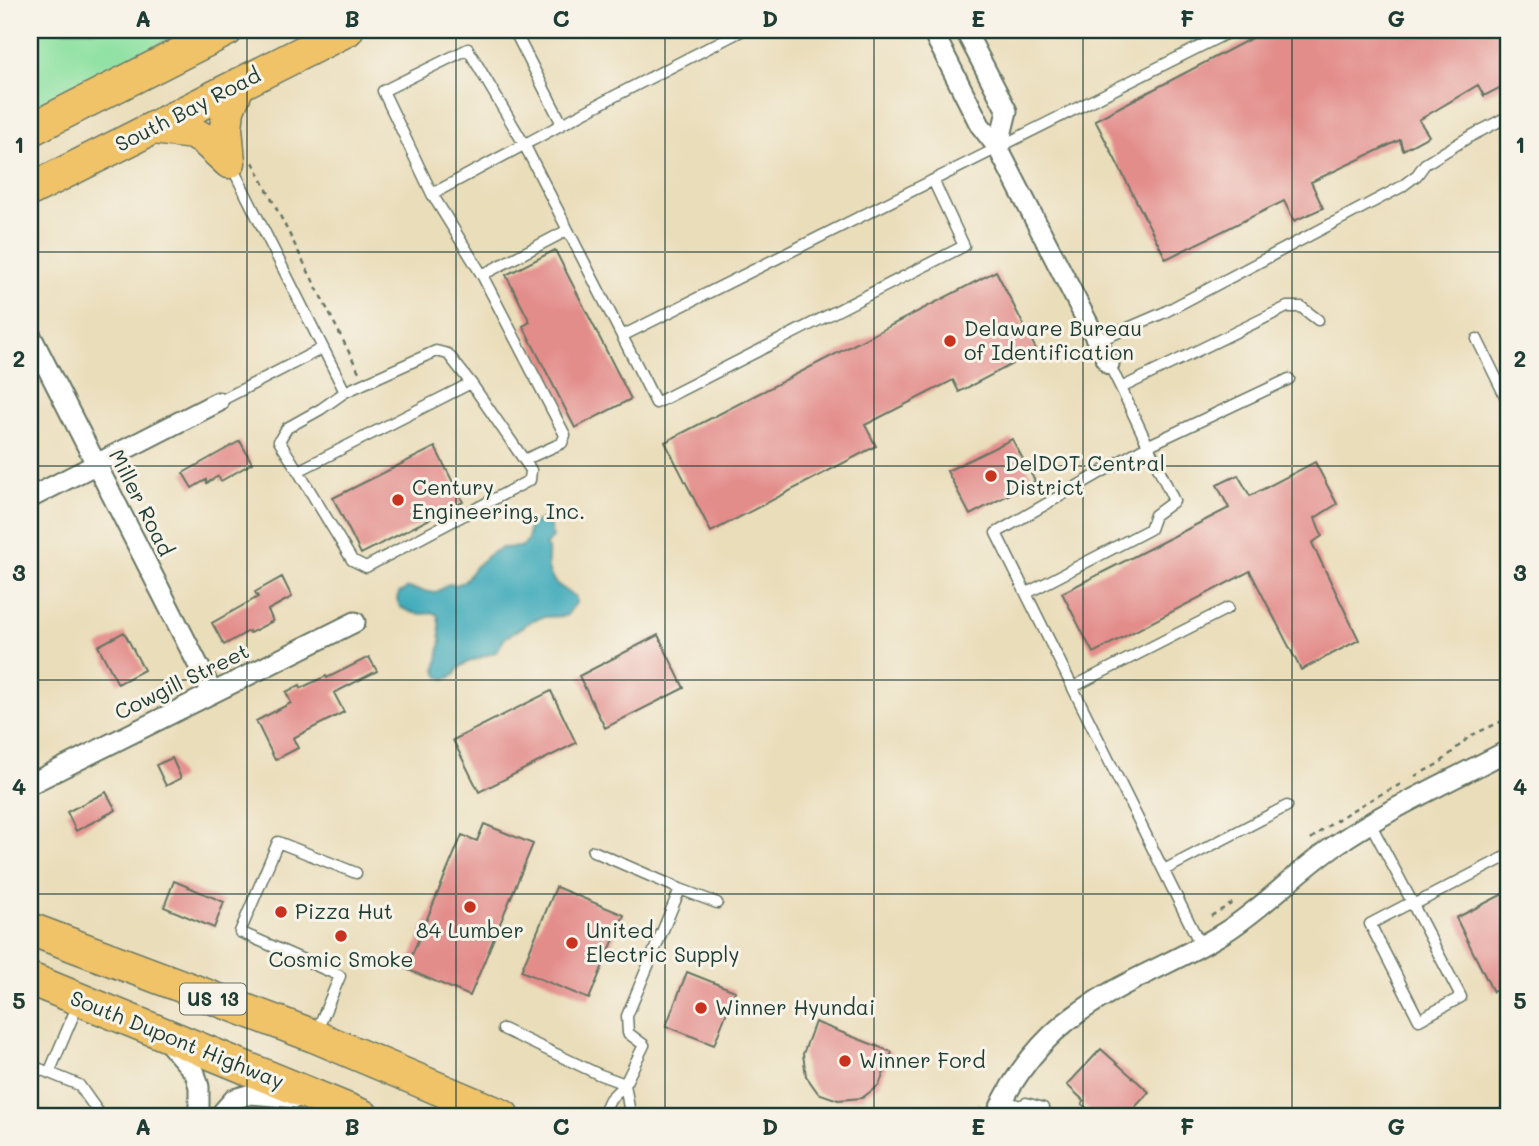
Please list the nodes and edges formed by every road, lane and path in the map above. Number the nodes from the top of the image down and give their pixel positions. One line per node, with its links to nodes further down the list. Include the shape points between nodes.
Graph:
1 (227, 30): 12 (highway)
2 (347, 30): 8 (highway, South Bay Road)
3 (514, 30): 10 (lane)
4 (743, 30): 10 (lane)
5 (932, 30): 14 (street, via 980,125)
6 (965, 30): 14 (street, via 1007,111)
7 (1233, 30): 14 (lane)
8 (239, 84): 11 (highway, South Bay Road); 15 (highway, via 226,128)
9 (1509, 116): 25 (lane, via 1425,164 1401,187 1163,313)
10 (562, 124): 13 (lane)
11 (153, 128): 15 (highway, via 193,133); 17 (highway, South Bay Road)
12 (30, 130)
13 (524, 144): 18 (lane); 18 (lane, via 468,49 383,91); 19 (lane)
14 (998, 148): 16 (lane); 25 (street)
15 (238, 157): 26 (lane); 28 (path)
16 (933, 180): 23 (lane); 23 (lane, via 964,246 656,403)
17 (30, 190)
18 (432, 194): 20 (lane)
19 (568, 230): 20 (lane); 23 (lane)
20 (482, 275): 36 (lane, via 565,435 562,443)
21 (1318, 320): 31 (lane, via 1301,307 1287,307)
22 (30, 334): 37 (street, Miller Road)
23 (622, 335)
24 (1477, 339): 34 (lane)
25 (1098, 341): 27 (street)
26 (323, 348): 32 (lane); 33 (lane)
27 (1109, 364): 31 (lane)
28 (362, 378)
29 (1289, 379): 35 (lane)
30 (471, 383): 32 (lane, via 448,354 436,351); 36 (lane); 38 (lane)
31 (1121, 388): 35 (lane)
32 (345, 392): 38 (lane, via 286,428 279,441)
33 (218, 402): 37 (street)
34 (1509, 404)
35 (1148, 446): 40 (lane, via 1174,501 1155,515 1150,529); 40 (lane, via 996,533)
36 (524, 460): 38 (lane, via 531,470 530,480 366,566 352,560)
37 (95, 465): 39 (street); 44 (street, Miller Road)
38 (298, 471)
39 (30, 498)
40 (1027, 593): 43 (lane)
41 (1228, 608): 43 (lane)
42 (355, 622): 44 (street, Cowgill Street)
43 (1073, 687): 51 (lane)
44 (212, 692): 46 (street, Cowgill Street)
45 (1509, 750): 48 (street)
46 (30, 784)
47 (1287, 806): 51 (lane)
48 (1370, 823): 55 (lane); 57 (street)
49 (593, 851): 53 (lane)
50 (1509, 855): 55 (lane)
51 (1164, 870): 57 (lane)
52 (356, 873): 62 (lane, via 278,842 240,932 340,976)
53 (680, 889): 54 (lane); 65 (lane, via 626,1016 628,1033 644,1045)
54 (717, 903)
55 (1412, 903): 55 (lane, via 1461,997 1419,1020 1370,925)
56 (37, 933): 62 (highway, US 13)
57 (1201, 946): 67 (street, via 1080,1011 1033,1055)
58 (30, 979): 59 (highway, South Dupont Highway / US 13)
59 (80, 1000): 61 (highway, South Dupont Highway / US 13); 64 (lane)
60 (503, 1028): 65 (lane)
61 (159, 1033): 66 (highway, South Dupont Highway / US 13); 69 (street, via 195,1073)
62 (314, 1036): 72 (highway, US 13)
63 (30, 1065): 64 (lane)
64 (49, 1073): 68 (lane, via 79,1085)
65 (625, 1084): 73 (lane); 74 (lane)
66 (325, 1101): 70 (street, via 251,1094 234,1099); 71 (highway, South Dupont Highway / US 13)
67 (1006, 1107): 75 (lane); 76 (lane, via 1026,1103 1043,1108)
68 (101, 1116)
69 (199, 1116)
70 (219, 1116)
71 (363, 1116)
72 (503, 1116)
73 (602, 1116)
74 (626, 1116)
75 (1033, 1116)
76 (1044, 1116)

